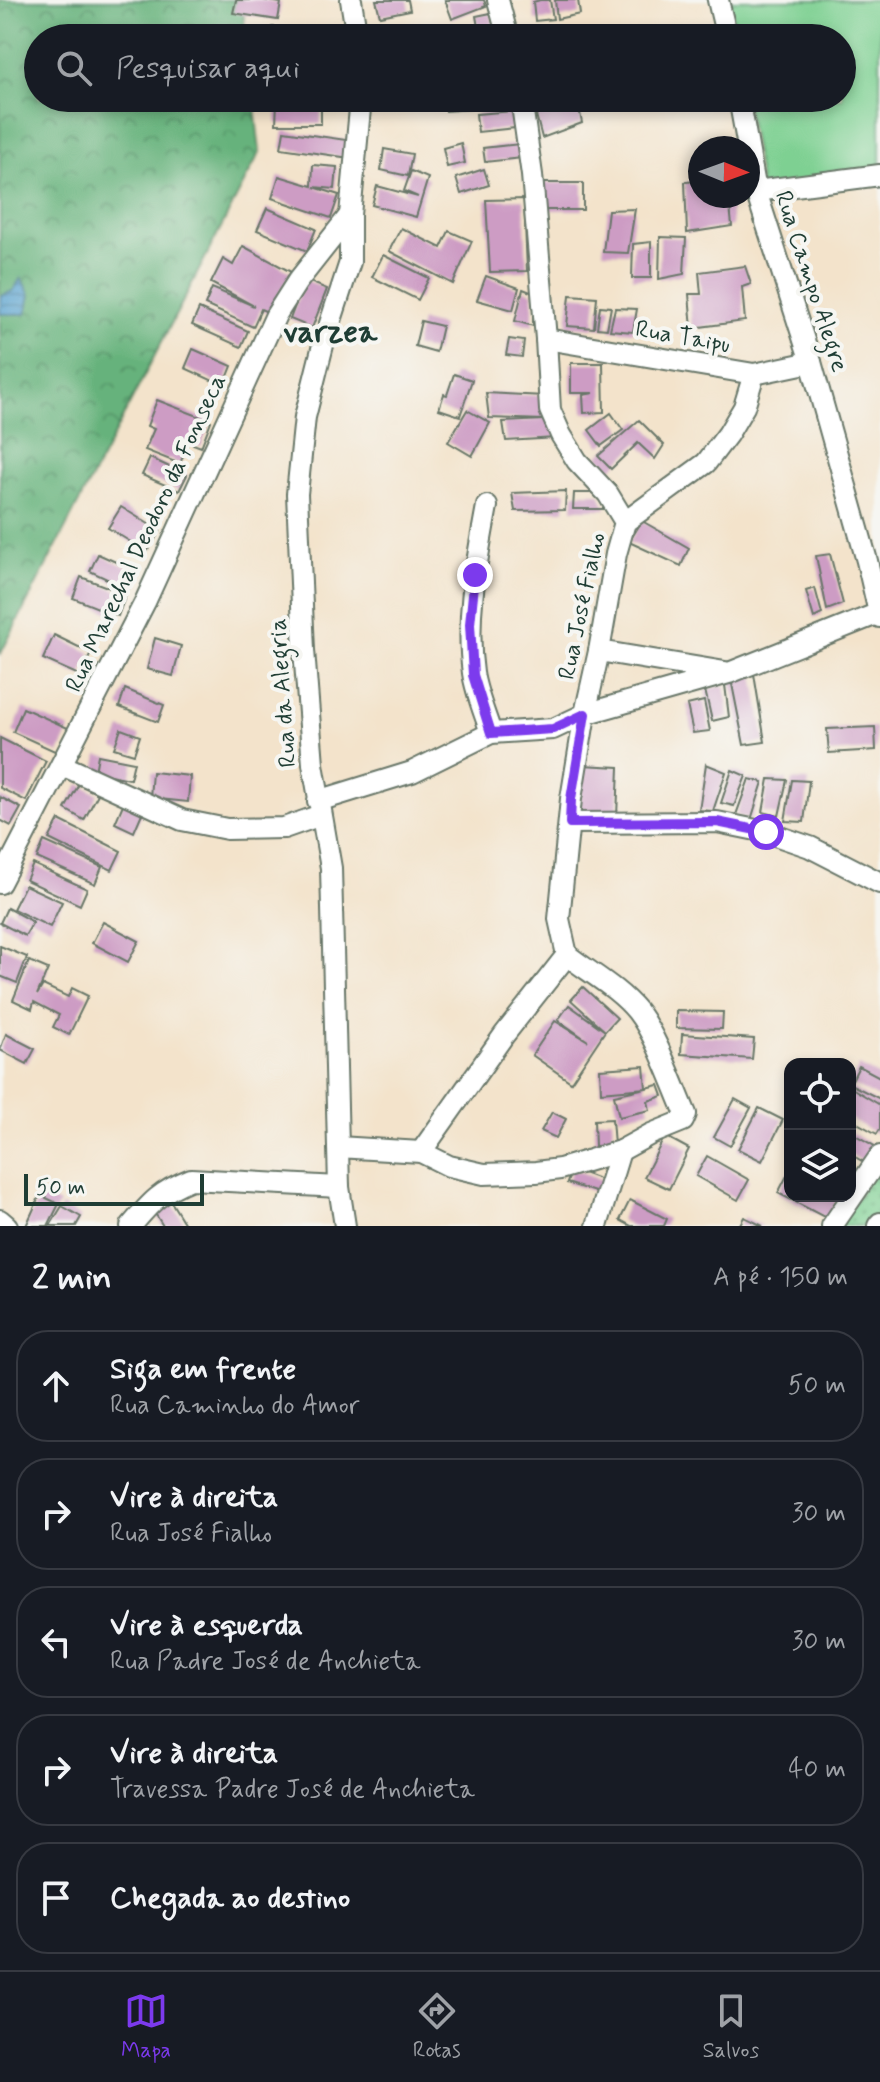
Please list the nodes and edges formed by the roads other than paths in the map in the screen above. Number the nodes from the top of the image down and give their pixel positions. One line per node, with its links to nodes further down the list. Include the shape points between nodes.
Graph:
1 (351, 0): 4 (street)
2 (498, 0): 5 (street)
3 (718, 0): 6 (street)
4 (355, 24)
5 (504, 24)
6 (724, 24)
7 (360, 112): 14 (street, Rua da Alegria)
8 (523, 112): 15 (street, Rua José Fialho)
9 (742, 112): 10 (street, Rua Campo Alegre)
10 (746, 136)
11 (880, 175): 12 (street)
12 (760, 190)
13 (760, 203): 16 (street, Rua Campo Alegre)
14 (350, 215): 26 (street, Rua Marechal Deodoro da Fonseca, via 276,315 145,602); 27 (street, Rua da Alegria, via 350,262 305,417 297,494 304,650)
15 (546, 339): 17 (street, Rua Taipu); 19 (street, Rua José Fialho, via 550,410 577,461)
16 (811, 362): 17 (street, Rua Taipu); 20 (street, Rua Campo Alegre)
17 (754, 374): 19 (street, via 744,407 706,463)
18 (487, 506): 25 (street, via 470,624 473,675)
19 (625, 522): 22 (street, Rua José Fialho)
20 (874, 560): 21 (street, Rua Campo Alegre)
21 (879, 615): 23 (street)
22 (599, 651): 23 (street); 24 (street, Rua José Fialho)
23 (729, 673): 24 (street)
24 (585, 714): 25 (street, via 553,729); 28 (street, Rua José Fialho)
25 (491, 733): 27 (street)
26 (62, 765): 27 (street, via 182,820 227,829 284,828); 29 (street, Rua Marechal Deodoro da Fonseca)
27 (320, 808): 33 (street, Rua da Alegria, via 331,868)
28 (570, 823): 31 (street, via 717,822 810,847); 32 (street, Rua José Fialho, via 559,919)
29 (6, 859): 30 (street, Rua Marechal Deodoro da Fonseca)
30 (0, 883)
31 (880, 883)
32 (567, 955): 34 (street, via 638,1012 686,1114 683,1121); 35 (street)
33 (338, 1147): 35 (street); 37 (street, Rua da Alegria)
34 (620, 1151): 35 (street, via 560,1169 484,1174); 42 (street)
35 (421, 1152)
36 (880, 1156): 43 (street)
37 (339, 1187): 40 (street, via 191,1179 154,1200); 41 (street, Rua da Alegria)
38 (0, 1220): 39 (street)
39 (7, 1226)
40 (131, 1226)
41 (345, 1226)
42 (597, 1226)
43 (832, 1226)

